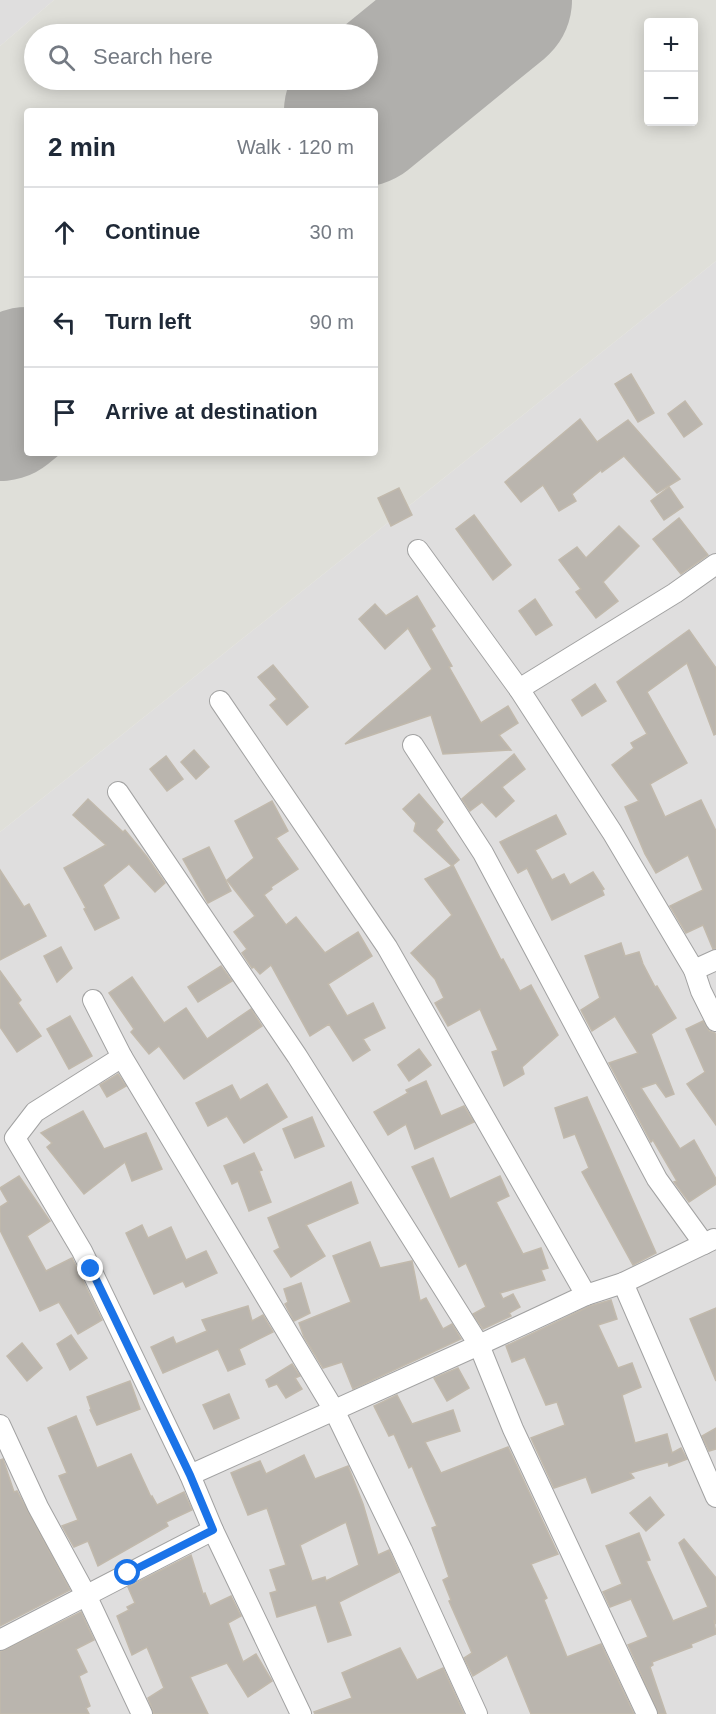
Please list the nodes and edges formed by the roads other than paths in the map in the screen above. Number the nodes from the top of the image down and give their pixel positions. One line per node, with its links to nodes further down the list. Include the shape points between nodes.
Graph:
1 (418, 550): 3 (street)
2 (716, 564): 3 (street)
3 (519, 689): 8 (street, via 612,832)
4 (220, 701): 15 (street, via 387,947)
5 (413, 745): 13 (street, via 483,853 657,1179)
6 (118, 792): 16 (street, via 297,1056)
7 (716, 960): 8 (street)
8 (694, 970): 10 (street)
9 (93, 1000): 11 (street)
10 (716, 1021)
11 (122, 1057): 12 (street, via 35,1112); 17 (street)
12 (7, 1143): 19 (street, via 82,1251)
13 (710, 1241): 14 (street)
14 (623, 1283): 15 (street); 20 (street)
15 (586, 1294): 16 (street)
16 (479, 1345): 17 (street); 27 (street, via 513,1429)
17 (334, 1410): 19 (street); 26 (street)
18 (0, 1425): 22 (street, via 38,1507)
19 (190, 1475): 21 (street)
20 (716, 1497)
21 (213, 1530): 22 (street); 25 (street)
22 (86, 1595): 23 (street); 24 (street)
23 (0, 1640)
24 (142, 1714)
25 (301, 1714)
26 (477, 1714)
27 (647, 1714)

